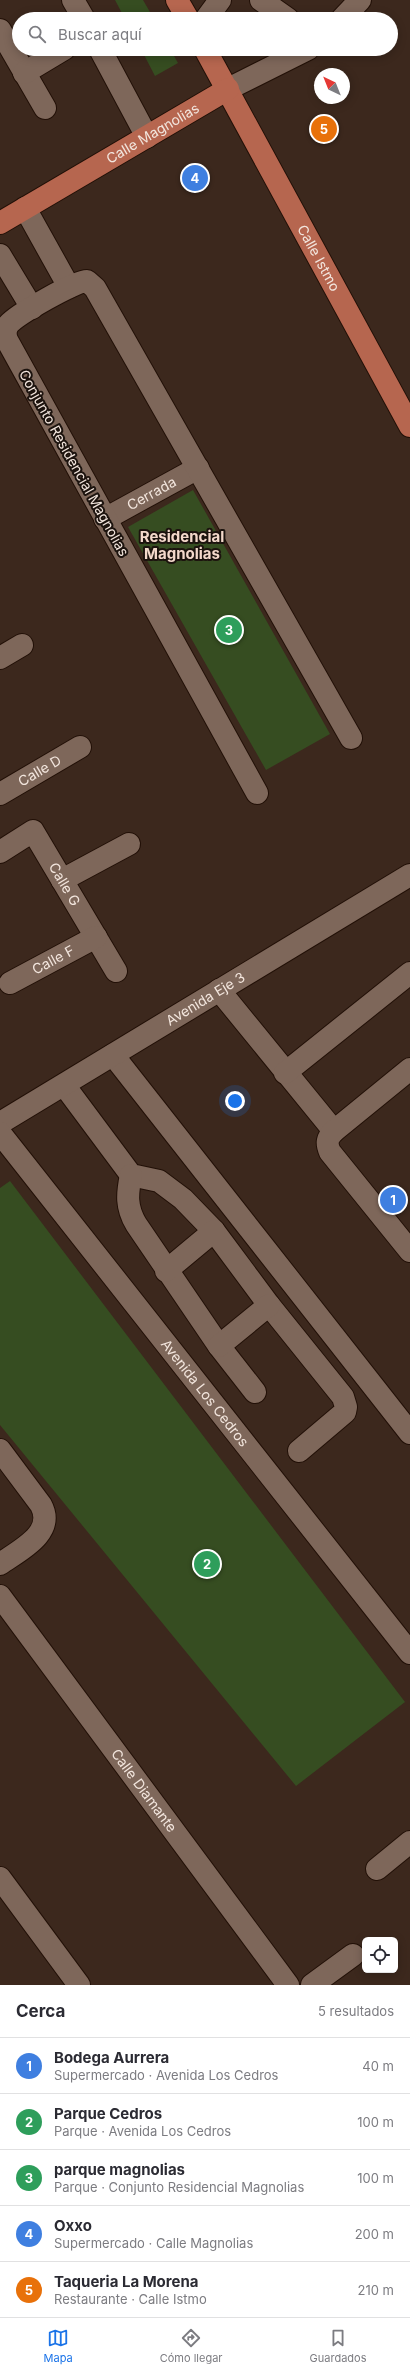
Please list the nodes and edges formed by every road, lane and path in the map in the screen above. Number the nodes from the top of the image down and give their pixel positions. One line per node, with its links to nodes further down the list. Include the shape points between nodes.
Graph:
1 (73, 0): 6 (street)
2 (177, 0): 7 (main road)
3 (220, 0): 8 (street)
4 (261, 0): 9 (street)
5 (360, 0): 10 (street)
6 (80, 12)
7 (184, 12)
8 (211, 12)
9 (278, 12)
10 (349, 12)
11 (0, 30): 12 (street)
12 (12, 52)
13 (15, 56): 18 (street)
14 (52, 56): 18 (street)
15 (104, 56): 21 (street)
16 (209, 56): 19 (main road, Calle Istmo)
17 (294, 56): 19 (street, Calle Magnolias)
18 (24, 73): 20 (street)
19 (228, 89): 21 (main road, Calle Magnolias); 27 (main road, Calle Istmo)
20 (45, 108)
21 (147, 137): 22 (main road, Calle Magnolias)
22 (25, 208): 23 (main road, Calle Magnolias); 25 (street)
23 (0, 223)
24 (0, 255): 26 (street)
25 (69, 287): 26 (street, Conjunto Residencial Magnolias); 28 (street, Conjunto Residencial Magnolias, via 82,281 92,284 95,288)
26 (32, 308): 29 (street, Conjunto Residencial Magnolias, via 8,326 5,335)
27 (410, 426)
28 (198, 468): 29 (street, Cerrada); 32 (street, Conjunto Residencial Magnolias)
29 (105, 519): 34 (street, Conjunto Residencial Magnolias)
30 (22, 645): 31 (street)
31 (0, 658)
32 (351, 738)
33 (80, 747): 35 (street, Calle D)
34 (257, 793)
35 (0, 794)
36 (129, 844): 39 (street)
37 (0, 852): 39 (street, Calle G, via 33,831)
38 (410, 874): 44 (street, Avenida Eje 3)
39 (62, 880): 40 (street, Calle G)
40 (96, 937): 41 (street, Calle G); 43 (street, Calle F)
41 (116, 972)
42 (410, 973): 47 (street)
43 (10, 983)
44 (219, 990): 45 (street, Avenida Eje 3); 47 (street)
45 (113, 1055): 48 (street, Avenida Eje 3); 59 (street)
46 (410, 1069): 50 (street)
47 (285, 1072): 50 (street)
48 (64, 1085): 49 (street, Avenida Eje 3); 52 (street)
49 (0, 1123)
50 (334, 1131): 54 (street, via 327,1141 330,1152)
51 (0, 1133): 64 (street, Avenida Los Cedros)
52 (131, 1175): 53 (street, via 168,1186); 55 (street, via 126,1194 130,1213)
53 (214, 1231): 55 (street); 56 (street)
54 (410, 1251)
55 (166, 1271): 57 (street)
56 (269, 1305): 57 (street); 61 (street, via 346,1402 345,1412)
57 (219, 1346): 58 (street)
58 (255, 1392)
59 (410, 1433)
60 (0, 1450): 62 (street, via 45,1513 45,1522 36,1537)
61 (299, 1451)
62 (0, 1564)
63 (0, 1596): 70 (street, Calle Diamante)
64 (410, 1653)
65 (410, 1842): 66 (street)
66 (377, 1869)
67 (0, 1878): 69 (street)
68 (353, 1955): 71 (street)
69 (79, 1985)
70 (288, 1985)
71 (312, 1985)

